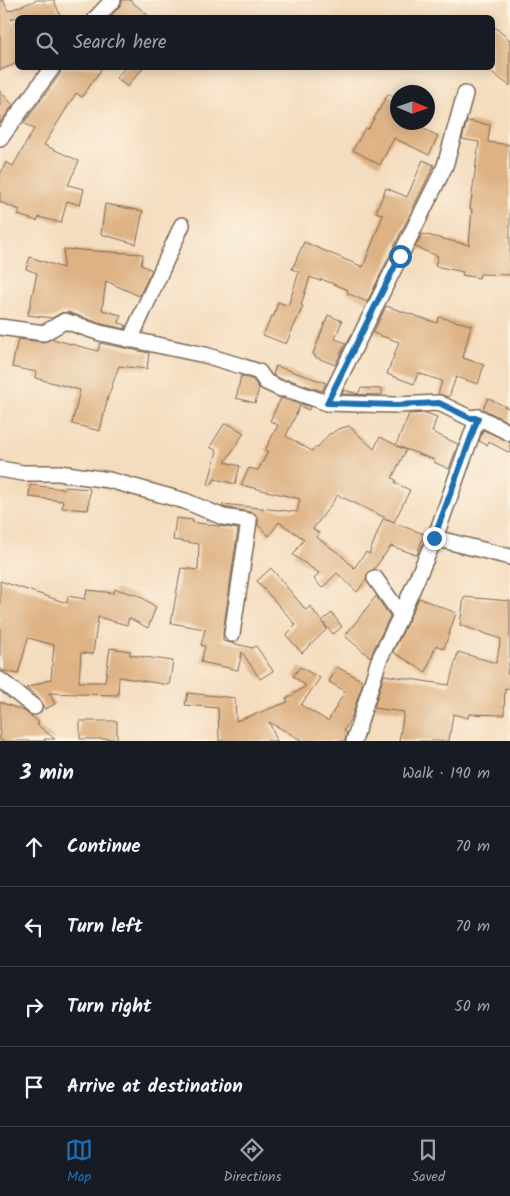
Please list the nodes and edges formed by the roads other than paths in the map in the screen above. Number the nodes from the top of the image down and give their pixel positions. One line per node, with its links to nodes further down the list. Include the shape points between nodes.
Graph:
1 (113, 0): 2 (street)
2 (99, 15)
3 (51, 70): 5 (street)
4 (465, 94): 9 (street, via 445,166)
5 (0, 139)
6 (182, 225): 8 (street)
7 (0, 327): 8 (street, via 44,333 65,321)
8 (130, 340): 9 (street, via 205,355 259,372 266,382 281,389)
9 (327, 403): 10 (street, via 439,403 470,418)
10 (478, 418): 11 (street); 13 (street)
11 (510, 433)
12 (0, 470): 17 (street, via 109,480 185,501 223,518 248,521)
13 (434, 538): 14 (street); 16 (street)
14 (510, 557)
15 (375, 578): 16 (street)
16 (401, 615): 20 (street, via 379,660)
17 (232, 634)
18 (0, 680): 19 (street)
19 (34, 707)
20 (354, 741)

